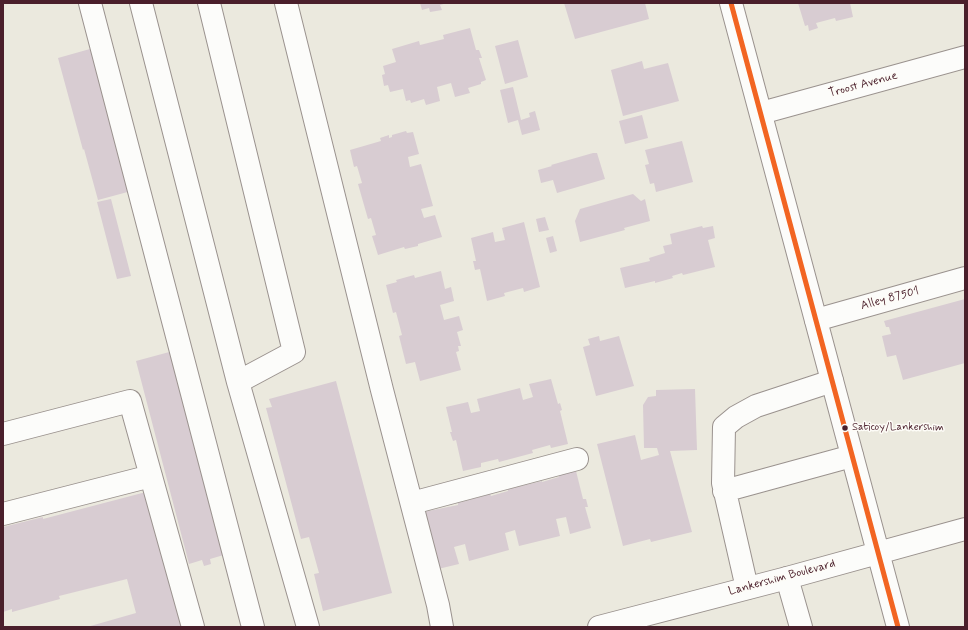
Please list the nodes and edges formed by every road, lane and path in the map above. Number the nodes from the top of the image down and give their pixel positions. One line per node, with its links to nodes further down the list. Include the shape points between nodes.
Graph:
1 (90, 3): 24 (main road)
2 (141, 3): 11 (main road)
3 (209, 3): 11 (main road, via 294,352)
4 (286, 3): 17 (main road)
5 (732, 3): 7 (main road)
6 (965, 57): 7 (main road, Troost Avenue)
7 (761, 112): 9 (main road)
8 (965, 278): 9 (main road, Alley 87501)
9 (816, 320): 10 (main road)
10 (832, 381): 13 (main road); 16 (main road, via 756,406 724,427)
11 (238, 382): 25 (main road)
12 (3, 434): 15 (main road, via 130,401)
13 (852, 456): 16 (main road); 20 (main road)
14 (577, 459): 17 (main road)
15 (151, 476): 18 (main road); 23 (main road)
16 (724, 491): 22 (main road)
17 (412, 503): 26 (main road)
18 (3, 514)
19 (965, 529): 20 (main road, Lankershim Boulevard)
20 (878, 552): 21 (main road, Lankershim Boulevard); 29 (main road)
21 (787, 578): 22 (main road, Lankershim Boulevard); 28 (main road)
22 (747, 588): 27 (main road, Lankershim Boulevard)
23 (193, 627)
24 (253, 627)
25 (308, 627)
26 (442, 627)
27 (599, 627)
28 (801, 627)
29 (898, 627)

